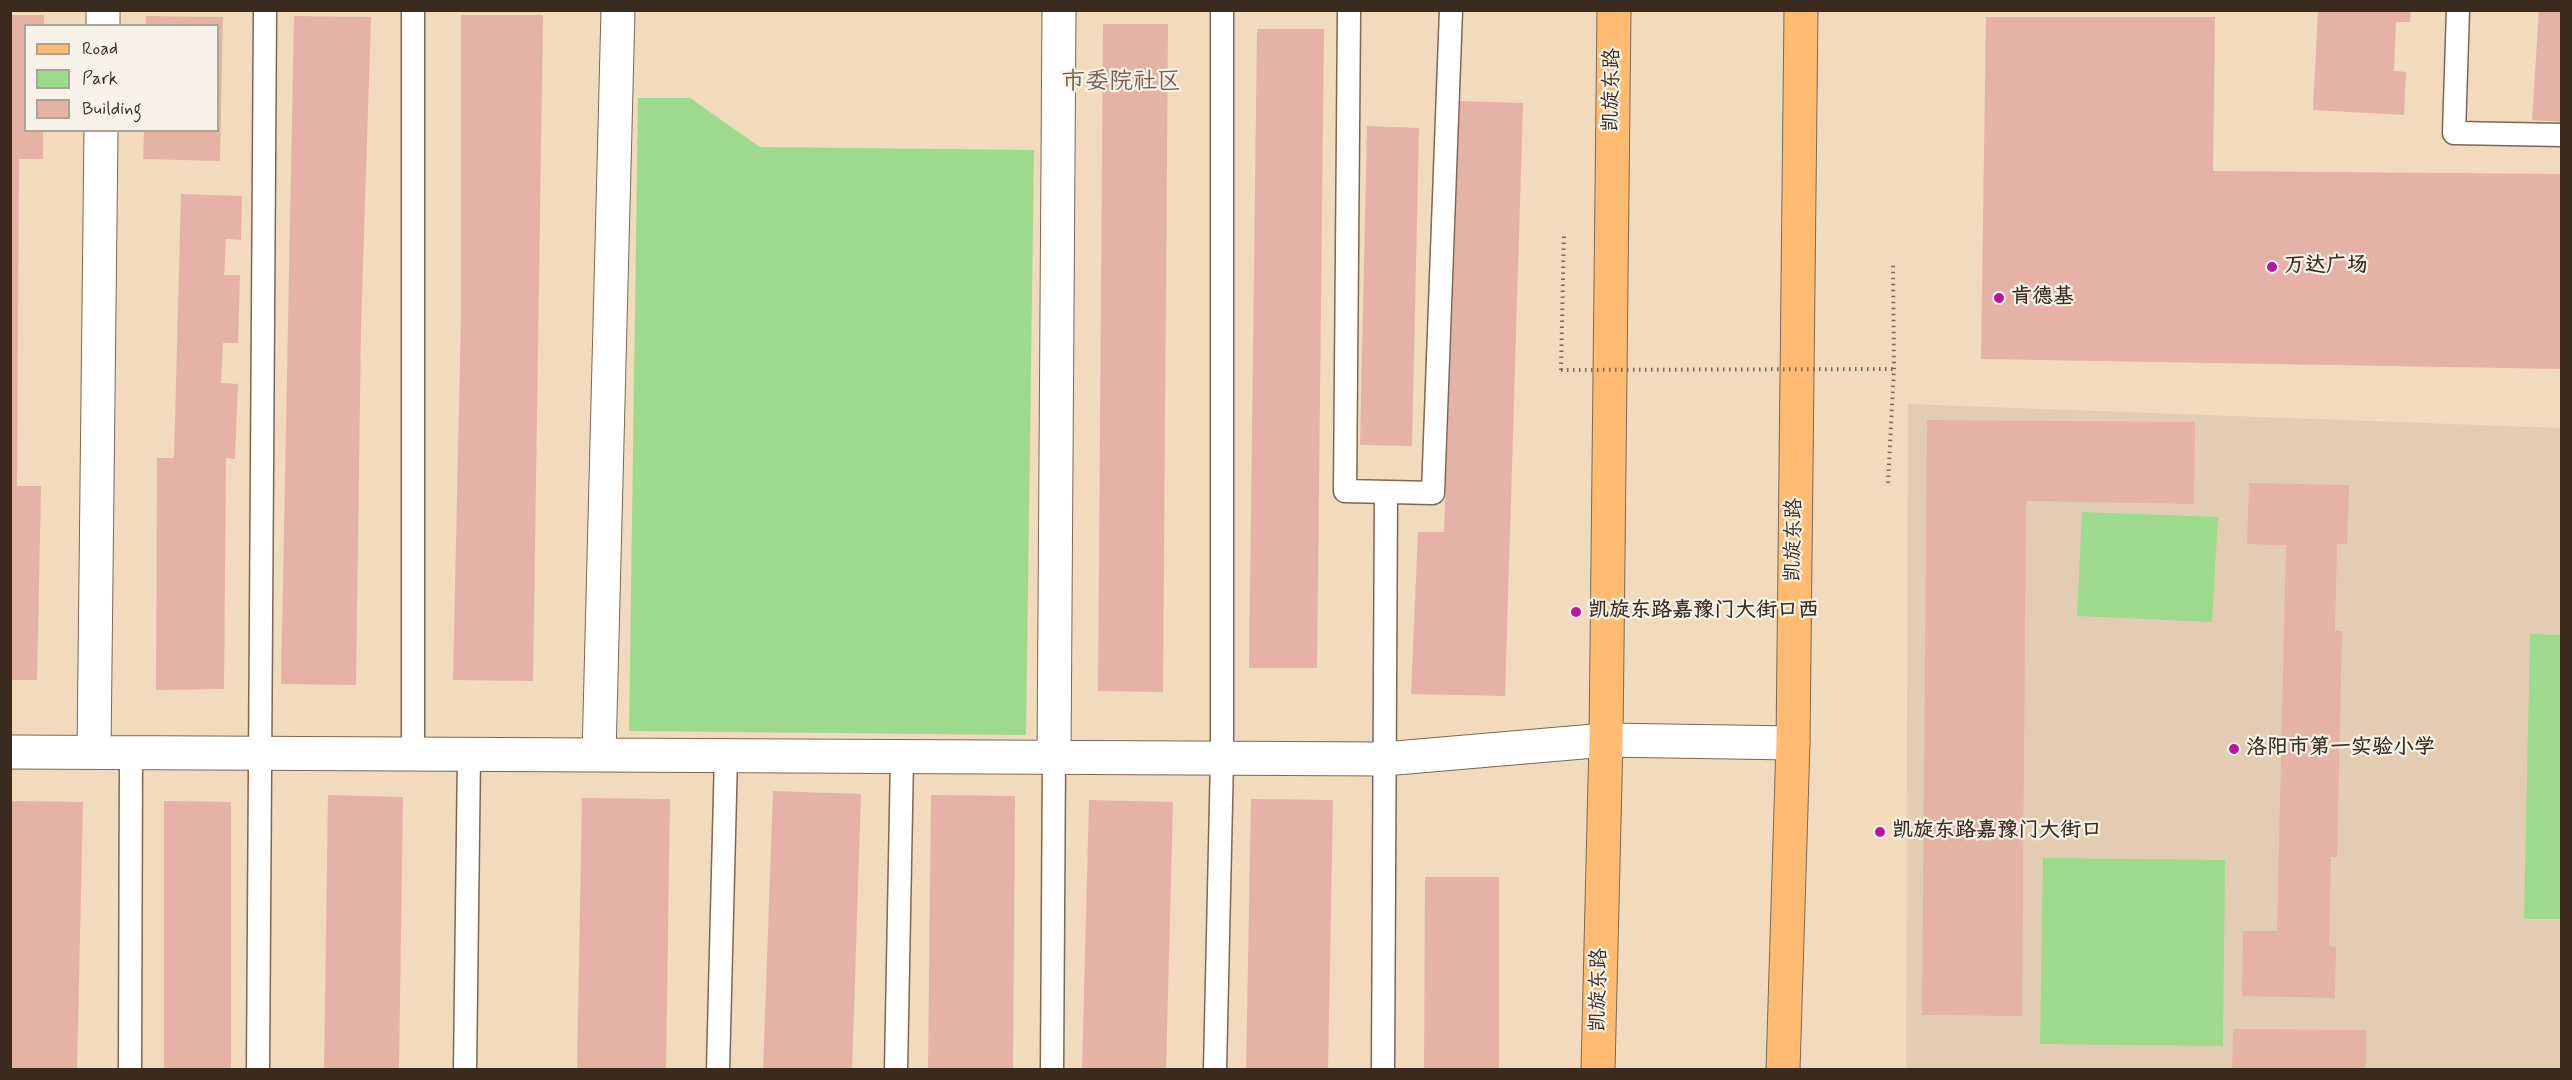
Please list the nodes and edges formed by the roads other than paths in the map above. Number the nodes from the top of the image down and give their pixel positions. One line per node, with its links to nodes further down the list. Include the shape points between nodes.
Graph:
1 (265, 10): 19 (lane)
2 (413, 10): 20 (lane)
3 (618, 10): 22 (street)
4 (1059, 10): 25 (street)
5 (1222, 10): 26 (lane)
6 (1350, 10): 13 (lane, via 1345,491)
7 (1451, 10): 13 (lane, via 1433,493)
8 (1614, 10): 14 (main road, 凯旋东路)
9 (1800, 10): 15 (main road, 凯旋东路)
10 (2458, 10): 12 (lane, via 2454,133)
11 (101, 132): 17 (street)
12 (2562, 135)
13 (1386, 492): 27 (lane)
14 (1606, 740): 15 (street); 27 (street); 36 (main road, 凯旋东路)
15 (1793, 743): 37 (main road, 凯旋东路)
16 (10, 752): 17 (street)
17 (94, 752): 18 (street)
18 (131, 752): 19 (street); 28 (lane)
19 (260, 753): 20 (street); 29 (lane)
20 (413, 754): 21 (street)
21 (468, 754): 22 (street); 30 (lane)
22 (600, 755): 23 (street)
23 (726, 755): 24 (street); 31 (lane)
24 (902, 757): 25 (street); 32 (lane)
25 (1054, 757): 26 (street); 33 (lane)
26 (1221, 758): 27 (street); 34 (lane)
27 (1384, 759): 35 (lane)
28 (130, 1070)
29 (258, 1070)
30 (465, 1070)
31 (718, 1070)
32 (896, 1070)
33 (1052, 1070)
34 (1215, 1070)
35 (1383, 1070)
36 (1598, 1070)
37 (1783, 1070)

